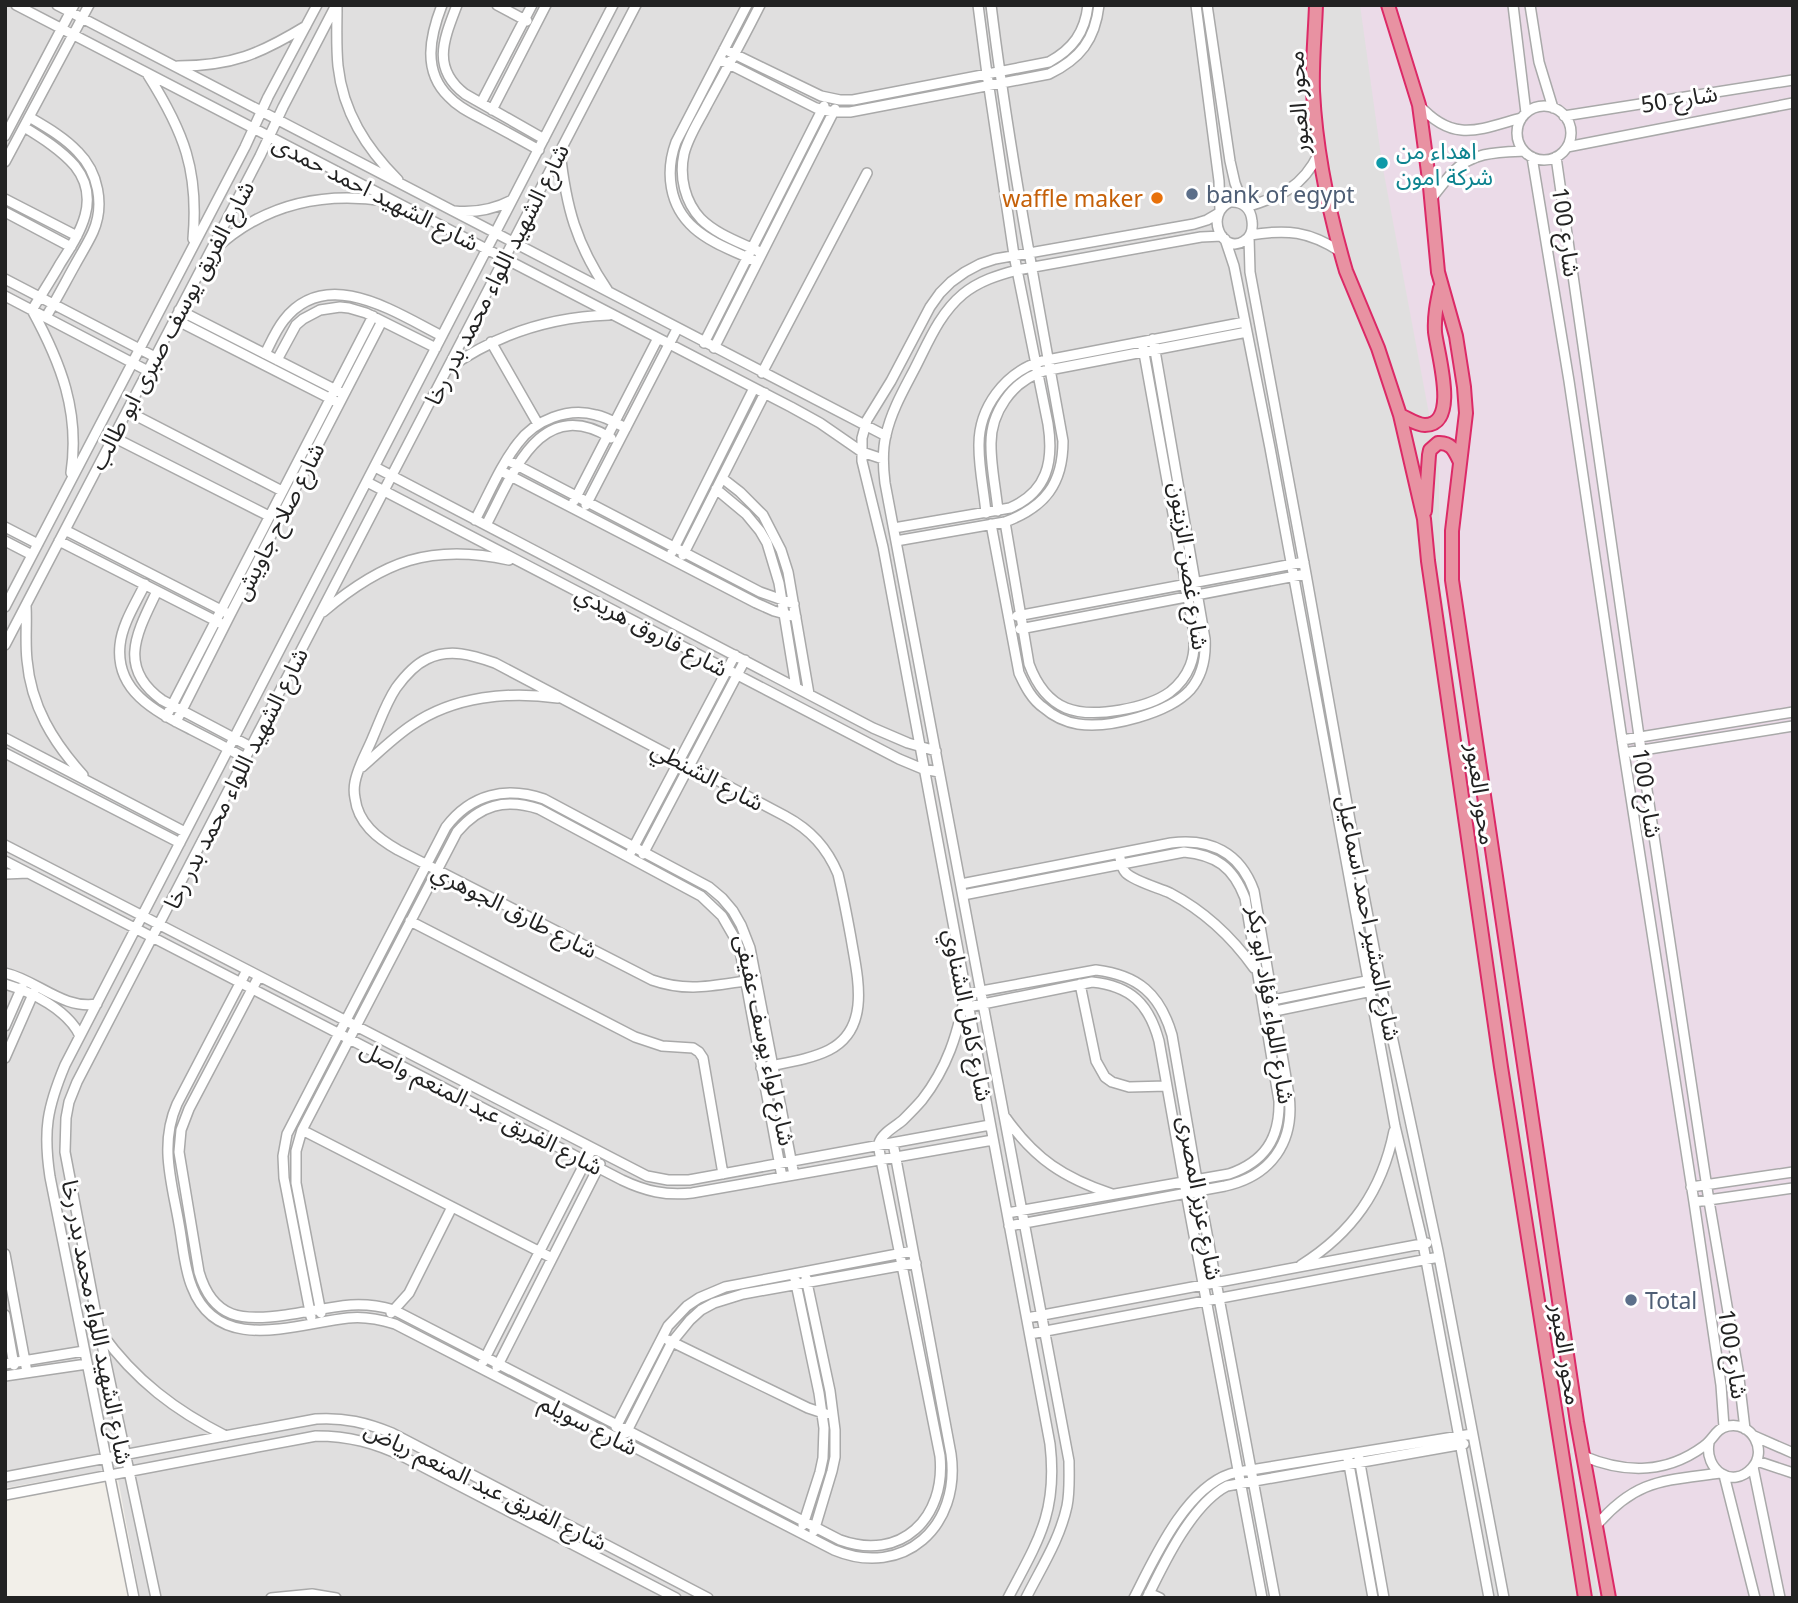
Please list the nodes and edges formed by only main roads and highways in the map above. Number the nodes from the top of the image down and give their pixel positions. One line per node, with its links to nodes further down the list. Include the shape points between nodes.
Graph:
1 (1316, 5): 4 (highway, محور العبور, via 1313,89 1331,212 1346,271)
2 (1390, 9): 3 (highway, محور العبور, via 1419,105)
3 (1441, 286): 4 (highway, via 1435,330 1444,411 1434,424 1426,426); 5 (highway, محور العبور, via 1464,387)
4 (1400, 415): 6 (highway, محور العبور)
5 (1461, 463): 6 (highway, via 1449,444 1438,443 1430,450); 8 (highway, محور العبور, via 1452,531 1452,580 1583,1456)
6 (1424, 519): 7 (highway, محور العبور, via 1499,1053)
7 (1585, 1598)
8 (1609, 1598)

